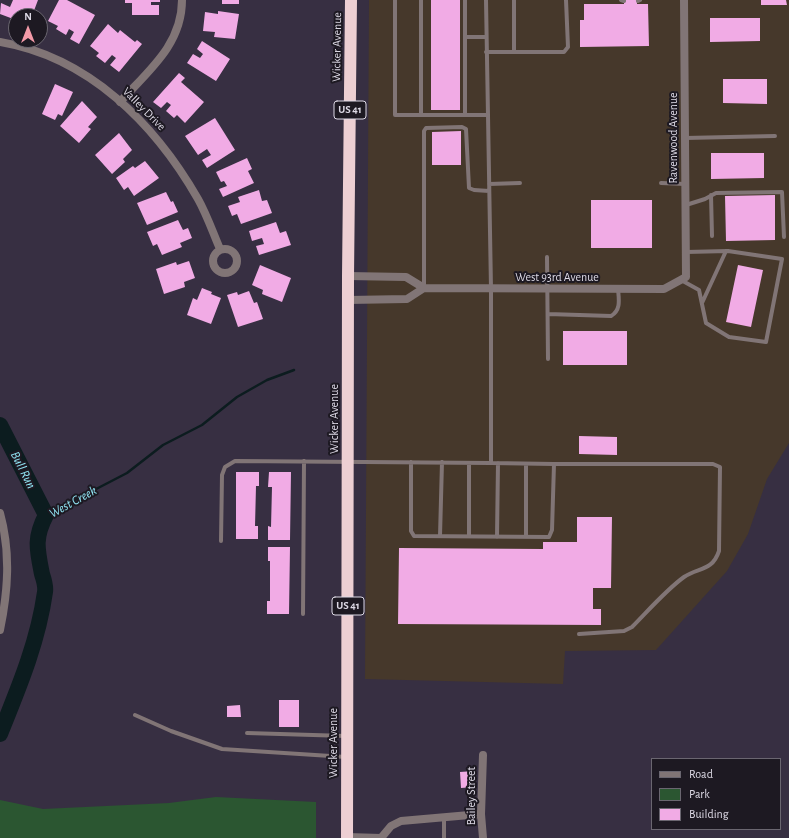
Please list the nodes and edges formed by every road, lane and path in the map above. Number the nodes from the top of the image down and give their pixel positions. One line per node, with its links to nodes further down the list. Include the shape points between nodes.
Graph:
1 (182, 0): 15 (street, via 181,18 174,40)
2 (351, 0): 34 (highway, Wicker Avenue / US 41)
3 (395, 0): 16 (lane, via 395,115)
4 (421, 0): 16 (lane)
5 (465, 0): 10 (lane)
6 (486, 0): 11 (lane)
7 (514, 0): 14 (lane)
8 (566, 0): 14 (lane, via 567,50)
9 (684, 0): 20 (street, Ravenwood Avenue)
10 (465, 37): 11 (lane); 17 (lane)
11 (486, 37): 13 (lane)
12 (0, 42): 15 (street, Valley Drive, via 30,49 62,61 95,81)
13 (486, 52): 14 (lane); 18 (lane)
14 (514, 52)
15 (120, 102): 30 (street, Valley Drive, via 173,159 199,201)
16 (421, 115): 17 (lane)
17 (465, 115): 18 (lane)
18 (488, 115): 23 (lane)
19 (774, 136): 20 (lane)
20 (685, 138): 24 (street, Ravenwood Avenue)
21 (520, 183): 23 (lane)
22 (661, 183): 24 (lane)
23 (489, 184): 25 (lane)
24 (685, 184): 27 (street, Ravenwood Avenue)
25 (489, 190): 36 (lane, via 469,188 466,129 426,128); 38 (lane)
26 (711, 195): 27 (lane); 28 (lane); 29 (lane, via 722,192 782,192)
27 (685, 205): 32 (street, Ravenwood Avenue)
28 (712, 236)
29 (784, 236)
30 (220, 250)
31 (726, 251): 32 (lane); 41 (lane); 41 (lane, via 782,259 766,342 729,337 706,323)
32 (686, 252): 35 (street, Ravenwood Avenue)
33 (547, 257): 37 (lane)
34 (348, 276): 36 (street, via 406,277); 40 (highway, Wicker Avenue / US 41)
35 (683, 278): 39 (street, West 93rd Avenue, via 664,289); 41 (lane, via 699,290)
36 (424, 288): 38 (street, West 93rd Avenue); 40 (street, via 407,299)
37 (548, 288): 38 (street, West 93rd Avenue); 39 (street, West 93rd Avenue); 42 (lane)
38 (491, 289): 49 (lane)
39 (618, 289): 42 (lane, via 619,308 611,316)
40 (348, 300): 45 (highway, Wicker Avenue / US 41)
41 (702, 304)
42 (548, 314): 43 (lane)
43 (548, 359)
44 (304, 461): 45 (lane); 58 (lane, via 235,461 225,467 222,475); 59 (lane)
45 (348, 461): 46 (lane); 64 (highway, Wicker Avenue / US 41)
46 (411, 462): 47 (lane); 54 (lane, via 410,531 414,536)
47 (442, 462): 48 (lane); 54 (lane)
48 (469, 463): 49 (lane); 55 (lane)
49 (492, 463): 50 (lane)
50 (498, 463): 51 (lane); 56 (lane)
51 (526, 464): 52 (lane); 57 (lane)
52 (554, 464): 57 (lane, via 552,530 549,537); 61 (lane, via 713,464 720,467 719,551 716,561 684,577 632,627 618,632)
53 (0, 513): 60 (street, via 7,546 8,570 7,594)
54 (440, 536): 55 (lane)
55 (469, 536): 56 (lane)
56 (497, 537): 57 (lane)
57 (526, 537)
58 (221, 540)
59 (303, 614)
60 (0, 630)
61 (579, 634)
62 (135, 715): 66 (lane, via 222,749)
63 (247, 732): 64 (lane)
64 (347, 736): 66 (highway, Wicker Avenue / US 41)
65 (483, 755): 67 (street, Bailey Street)
66 (347, 757): 69 (highway, Wicker Avenue / US 41)
67 (482, 814): 68 (street); 72 (street, Bailey Street)
68 (444, 816): 70 (street, via 402,821 391,826); 71 (lane)
69 (347, 838): 70 (street)
70 (381, 838)
71 (444, 838)
72 (483, 838)

